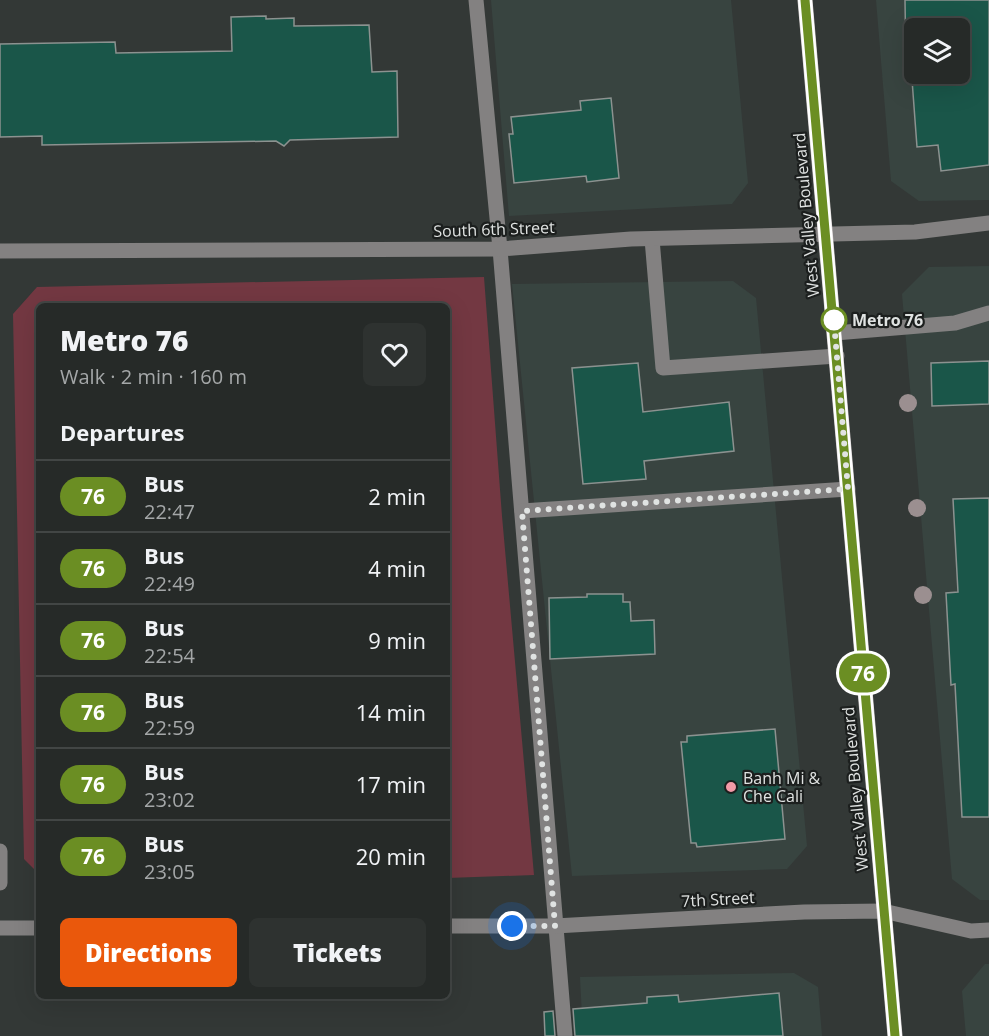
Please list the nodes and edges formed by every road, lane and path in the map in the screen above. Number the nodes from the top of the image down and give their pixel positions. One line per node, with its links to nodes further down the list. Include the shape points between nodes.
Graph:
1 (476, 0): 6 (street)
2 (805, 0): 4 (main road, West Valley Boulevard)
3 (989, 223): 4 (street, South 6th Street, via 915,232)
4 (826, 233): 5 (street, South 6th Street); 9 (main road, West Valley Boulevard)
5 (652, 239): 6 (street, South 6th Street); 10 (street, via 663,368)
6 (500, 249): 7 (street, South 6th Street); 12 (street)
7 (0, 251)
8 (989, 313): 9 (street, via 955,323)
9 (835, 333): 10 (main road, West Valley Boulevard)
10 (837, 356): 11 (main road, West Valley Boulevard)
11 (848, 489): 12 (street); 15 (main road, West Valley Boulevard)
12 (522, 511): 17 (street)
13 (0, 851): 14 (street)
14 (0, 883)
15 (883, 911): 17 (street, 7th Street); 20 (street, 7th Street, via 970,931); 22 (main road, West Valley Boulevard)
16 (450, 926): 17 (street, 7th Street)
17 (555, 926): 21 (street)
18 (0, 928): 19 (street)
19 (36, 928)
20 (989, 930)
21 (565, 1036)
22 (895, 1036)

